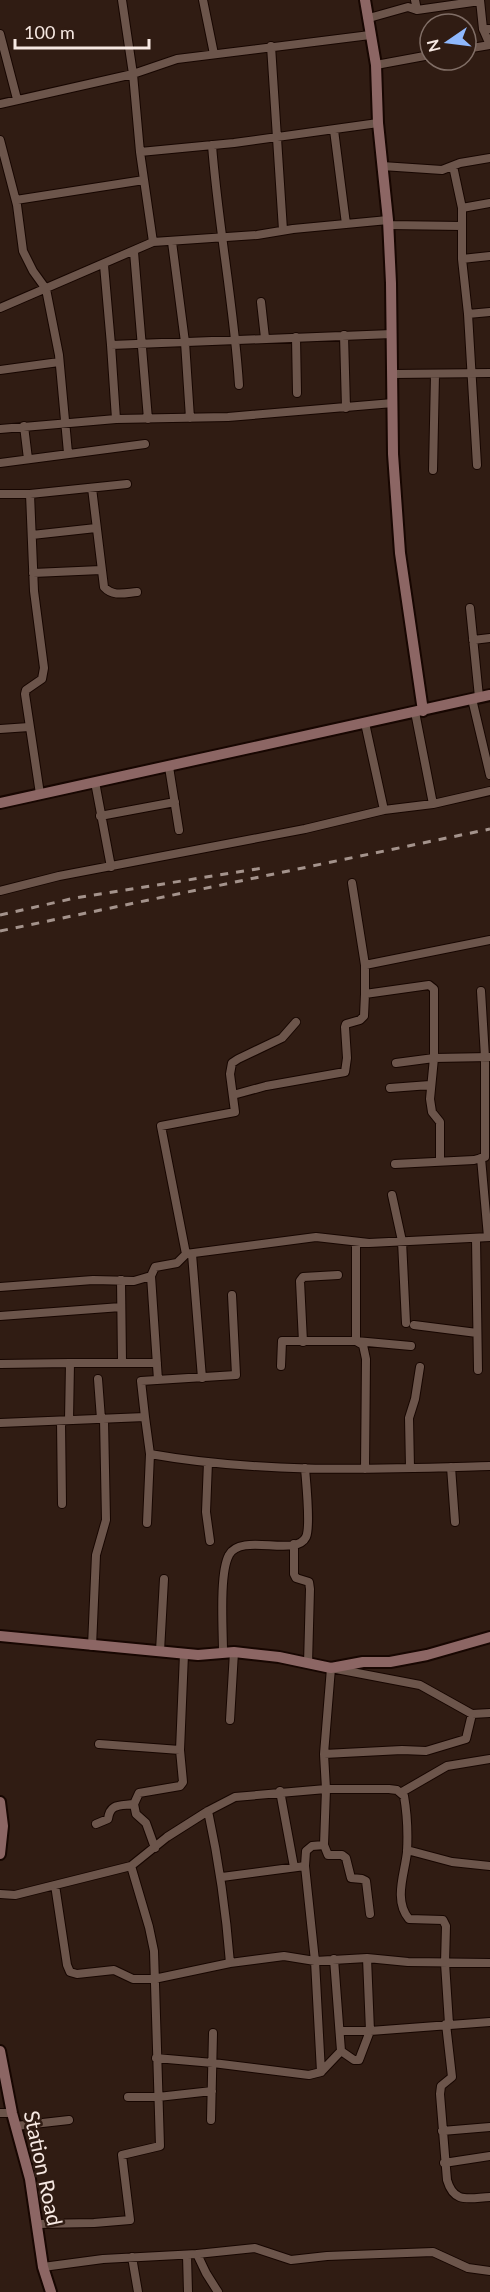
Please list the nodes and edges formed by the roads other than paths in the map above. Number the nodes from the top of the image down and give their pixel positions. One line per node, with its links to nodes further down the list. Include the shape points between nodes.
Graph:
1 (122, 0): 16 (street)
2 (203, 0): 13 (street)
3 (365, 0): 7 (street)
4 (415, 0): 6 (street)
5 (480, 1): 6 (street); 8 (street)
6 (417, 10): 7 (street, via 408,8)
7 (369, 18): 10 (street)
8 (487, 29): 12 (street, via 490,45)
9 (0, 34): 17 (street)
10 (370, 35): 11 (street); 15 (street)
11 (271, 46): 13 (street); 21 (street)
12 (478, 47)
13 (214, 54): 16 (street, via 177,59)
14 (418, 57): 15 (street)
15 (376, 65): 19 (street)
16 (133, 74): 17 (street); 24 (street)
17 (17, 99): 18 (street)
18 (0, 104)
19 (378, 123): 20 (street); 26 (street)
20 (334, 130): 21 (street); 33 (street)
21 (276, 138): 23 (street); 35 (street)
22 (0, 140): 29 (street)
23 (212, 145): 24 (street); 36 (street)
24 (140, 152): 28 (street)
25 (490, 159): 27 (street)
26 (382, 166): 27 (street, via 438,170); 32 (street)
27 (453, 166): 31 (street)
28 (144, 180): 29 (street); 37 (street)
29 (16, 200): 43 (street, via 23,251)
30 (490, 203): 31 (street)
31 (462, 208): 34 (street)
32 (388, 222): 33 (street); 34 (street); 48 (street)
33 (346, 224): 35 (street)
34 (462, 226): 41 (street)
35 (283, 230): 36 (street)
36 (222, 238): 38 (street); 52 (street)
37 (153, 242): 38 (street); 39 (street)
38 (172, 242): 53 (street)
39 (134, 252): 42 (street); 54 (street)
40 (490, 256): 41 (street)
41 (462, 259): 47 (street)
42 (104, 265): 43 (street); 55 (street)
43 (46, 289): 45 (street); 56 (street)
44 (261, 302): 51 (street)
45 (0, 308)
46 (490, 312): 47 (street)
47 (468, 314): 61 (street)
48 (392, 334): 49 (street); 59 (street)
49 (344, 335): 50 (street); 65 (street)
50 (296, 337): 51 (street); 63 (street)
51 (265, 338): 52 (street)
52 (236, 339): 53 (street); 62 (street)
53 (185, 342): 54 (street); 67 (street)
54 (141, 344): 55 (street); 66 (street)
55 (111, 345): 68 (street)
56 (59, 362): 57 (street); 69 (street)
57 (0, 370)
58 (490, 373): 61 (street)
59 (393, 374): 60 (street); 64 (street)
60 (435, 375): 61 (street); 77 (street)
61 (472, 375): 76 (street)
62 (238, 385)
63 (297, 393)
64 (393, 403): 65 (street); 91 (street, via 400,553)
65 (346, 408): 67 (street)
66 (148, 418): 67 (street); 68 (street)
67 (190, 418)
68 (116, 419): 69 (street)
69 (66, 423): 70 (street); 73 (street)
70 (24, 426): 71 (street); 74 (street)
71 (0, 429)
72 (145, 444): 73 (street)
73 (68, 453): 74 (street)
74 (27, 459): 75 (street)
75 (0, 462)
76 (477, 465)
77 (433, 470)
78 (127, 484): 79 (street)
79 (92, 488): 81 (street); 82 (street)
80 (0, 494): 81 (street)
81 (30, 494): 83 (street)
82 (96, 528): 83 (street); 84 (street)
83 (32, 535): 85 (street)
84 (101, 570): 85 (street); 86 (street, via 104,587 110,593)
85 (33, 573): 93 (street, via 44,668 42,679 26,690)
86 (137, 592)
87 (470, 608): 89 (street)
88 (490, 638): 89 (street)
89 (473, 640): 90 (street)
90 (480, 697): 91 (street); 96 (street)
91 (419, 712): 92 (street); 102 (street)
92 (365, 723): 95 (street); 103 (street)
93 (29, 728): 94 (street); 99 (street)
94 (0, 729)
95 (169, 767): 97 (street); 101 (street)
96 (490, 775)
97 (95, 782): 99 (street); 104 (street)
98 (490, 791): 102 (street)
99 (40, 794): 100 (street)
100 (0, 802)
101 (175, 802): 104 (street); 105 (street)
102 (433, 804): 103 (street)
103 (384, 810): 106 (street)
104 (100, 816): 106 (street)
105 (179, 830)
106 (111, 867): 108 (street)
107 (352, 883): 110 (street)
108 (0, 891)
109 (490, 940): 110 (street)
110 (365, 965): 112 (street)
111 (481, 991): 114 (street)
112 (365, 994): 115 (street, via 432,986); 119 (street, via 364,1016 346,1024 345,1072)
113 (296, 1022): 119 (street, via 282,1038 232,1064)
114 (487, 1057): 115 (street); 120 (street, via 486,1155)
115 (434, 1058): 116 (street); 117 (street)
116 (396, 1063)
117 (430, 1085): 118 (street); 121 (street, via 430,1107 440,1122)
118 (390, 1088)
119 (232, 1095): 128 (street, via 235,1112 161,1126)
120 (481, 1158): 121 (street); 124 (street)
121 (440, 1161): 122 (street)
122 (395, 1164)
123 (392, 1195): 126 (street)
124 (489, 1237): 125 (street)
125 (476, 1238): 126 (street); 136 (street)
126 (402, 1241): 127 (street); 136 (street, via 410,1324)
127 (356, 1243): 128 (street, via 316,1237); 137 (street)
128 (189, 1254): 130 (street, via 177,1263 155,1267); 147 (street)
129 (338, 1275): 138 (street, via 303,1277 300,1281)
130 (151, 1276): 131 (street); 142 (street)
131 (121, 1280): 132 (street); 134 (street)
132 (0, 1287)
133 (232, 1295): 147 (street, via 236,1375)
134 (121, 1307): 135 (street); 140 (street)
135 (0, 1316)
136 (477, 1333): 146 (street)
137 (356, 1341): 138 (street); 139 (street); 160 (street, via 363,1345 366,1359)
138 (303, 1342): 144 (street, via 282,1341)
139 (411, 1346)
140 (122, 1362): 141 (street); 142 (street)
141 (70, 1363): 143 (street); 152 (street)
142 (157, 1363): 149 (street)
143 (0, 1364)
144 (281, 1365)
145 (420, 1367): 159 (street, via 410,1418)
146 (478, 1370)
147 (202, 1378): 149 (street)
148 (98, 1379): 151 (street)
149 (158, 1380): 150 (street, via 141,1381)
150 (145, 1417): 151 (street); 154 (street)
151 (103, 1419): 152 (street); 169 (street, via 106,1520 96,1555)
152 (65, 1420): 153 (street); 161 (street)
153 (0, 1423)
154 (150, 1454): 155 (street); 163 (street)
155 (208, 1462): 158 (street); 164 (street, via 206,1512)
156 (490, 1466): 157 (street)
157 (451, 1467): 159 (street); 162 (street)
158 (305, 1468): 160 (street); 165 (street, via 307,1537)
159 (410, 1468): 160 (street)
160 (365, 1469)
161 (62, 1504)
162 (455, 1522)
163 (147, 1523)
164 (210, 1542)
165 (294, 1544): 171 (street, via 243,1545 229,1555 224,1582); 173 (street, via 294,1574 309,1582 310,1588)
166 (164, 1579): 170 (street)
167 (0, 1636): 169 (street)
168 (490, 1638): 174 (street, via 390,1662)
169 (92, 1646): 170 (street)
170 (160, 1651): 172 (street)
171 (228, 1652): 172 (street); 173 (street); 177 (street)
172 (184, 1654): 179 (street)
173 (308, 1664): 174 (street)
174 (331, 1668): 176 (street, via 420,1686); 180 (street)
175 (490, 1713): 176 (street)
176 (472, 1714): 180 (street, via 466,1740 426,1751)
177 (230, 1719)
178 (99, 1744): 179 (street)
179 (180, 1750): 186 (street, via 183,1782 139,1792)
180 (324, 1754): 182 (street)
181 (490, 1759): 184 (street, via 447,1766)
182 (326, 1788): 183 (street); 184 (street); 189 (street)
183 (280, 1791): 187 (street, via 235,1797); 196 (street)
184 (402, 1792): 191 (street)
185 (0, 1803): 192 (street)
186 (134, 1804): 188 (street, via 112,1808 108,1819); 190 (street)
187 (208, 1810): 190 (street); 197 (street)
188 (96, 1824)
189 (324, 1845): 194 (street, via 306,1851); 200 (street, via 328,1856 346,1858 351,1878 366,1881)
190 (155, 1848): 193 (street)
191 (407, 1850): 195 (street, via 453,1863); 205 (street, via 401,1881 405,1914 410,1919 443,1920)
192 (0, 1854)
193 (131, 1866): 198 (street); 207 (street, via 151,1935)
194 (305, 1866): 196 (street); 203 (street)
195 (490, 1866)
196 (294, 1867): 197 (street)
197 (222, 1878): 204 (street)
198 (55, 1885): 199 (street, via 15,1895); 207 (street, via 70,1972 114,1970 133,1979)
199 (0, 1894)
200 (370, 1914)
201 (367, 1958): 202 (street); 205 (street); 211 (street)
202 (334, 1959): 203 (street); 210 (street)
203 (315, 1961): 204 (street, via 284,1956); 217 (street)
204 (230, 1963): 207 (street)
205 (445, 1963): 206 (street); 209 (street)
206 (490, 1963)
207 (154, 1979): 215 (street)
208 (490, 2022): 209 (street)
209 (447, 2024): 211 (street); 227 (street, via 452,2077 440,2088)
210 (340, 2031): 211 (street); 213 (street)
211 (370, 2031): 213 (street, via 359,2060)
212 (213, 2033): 216 (street)
213 (341, 2051): 217 (street)
214 (1, 2058): 221 (street, Station Road)
215 (156, 2058): 216 (street); 220 (street)
216 (213, 2063): 217 (street, via 298,2076); 218 (street)
217 (321, 2072)
218 (212, 2091): 220 (street); 224 (street)
219 (128, 2097): 220 (street)
220 (158, 2097): 231 (street, via 160,2146 122,2155 130,2220)
221 (12, 2113): 222 (street); 225 (street, Station Road)
222 (0, 2114)
223 (69, 2120): 225 (street)
224 (211, 2120)
225 (15, 2126): 231 (street, Station Road, via 30,2179)
226 (490, 2127): 227 (street)
227 (442, 2131): 229 (street)
228 (490, 2156): 229 (street)
229 (444, 2163): 230 (street, via 453,2195)
230 (490, 2197)
231 (37, 2224): 235 (street, Station Road)
232 (198, 2254): 233 (street); 236 (street, via 255,2248 291,2260 433,2252 468,2268); 240 (street)
233 (187, 2255): 234 (street); 239 (street)
234 (132, 2257): 235 (street); 238 (street)
235 (43, 2268): 237 (street, Station Road)
236 (490, 2271)
237 (51, 2292)
238 (138, 2292)
239 (188, 2292)
240 (218, 2292)

